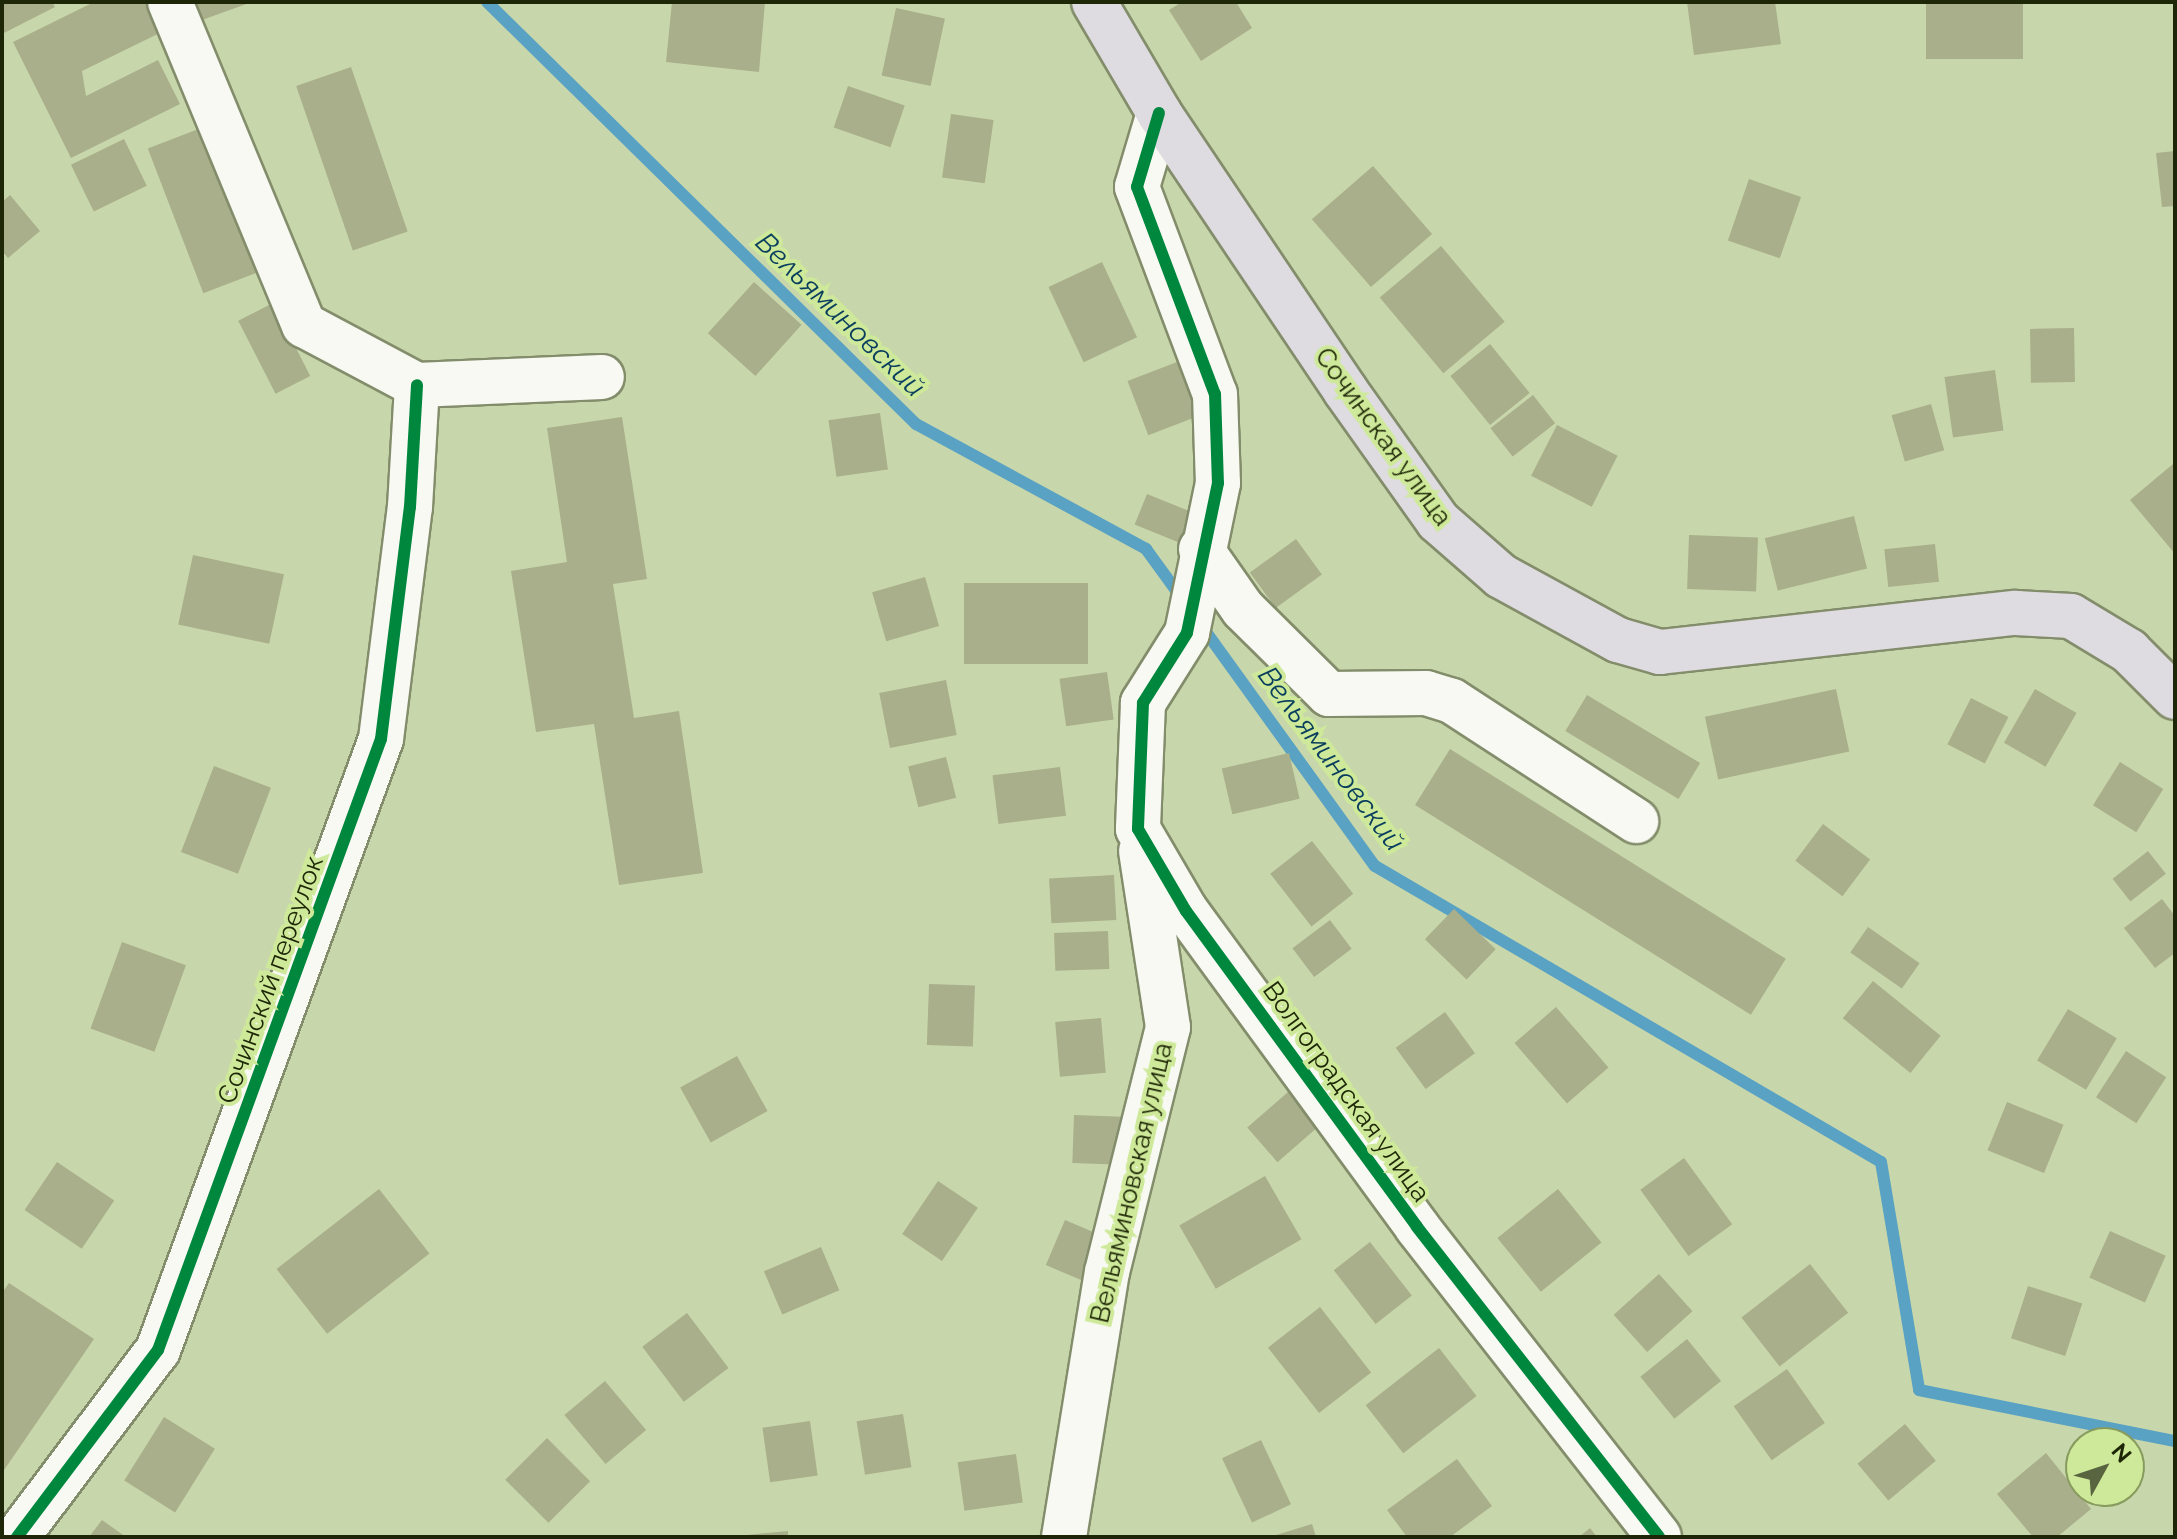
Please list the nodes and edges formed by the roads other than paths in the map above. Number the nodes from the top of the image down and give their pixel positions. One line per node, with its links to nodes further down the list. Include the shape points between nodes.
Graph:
1 (170, 2): 5 (street, via 304,325)
2 (1094, 2): 3 (highway, Сочинская улица)
3 (1159, 113): 6 (street, via 1137,187 1215,394 1218,483); 7 (highway, Сочинская улица, via 1438,521 1501,576 1543,603 1618,640 1660,652 2016,613 2071,616 2129,651)
4 (602, 377): 5 (street)
5 (417, 385): 10 (street, Сочинский переулок, via 410,507 381,739 158,1350)
6 (1199, 559): 8 (street, via 1329,694 1426,693 1452,701); 9 (street, via 1187,633 1143,703)
7 (2175, 697)
8 (1636, 821)
9 (1138, 829): 11 (street, Вельяминовская улица, via 1168,1027 1107,1272); 12 (street, Волгоградская улица, via 1186,911 1398,1202)
10 (17, 1537)
11 (1064, 1537)
12 (1659, 1537)

